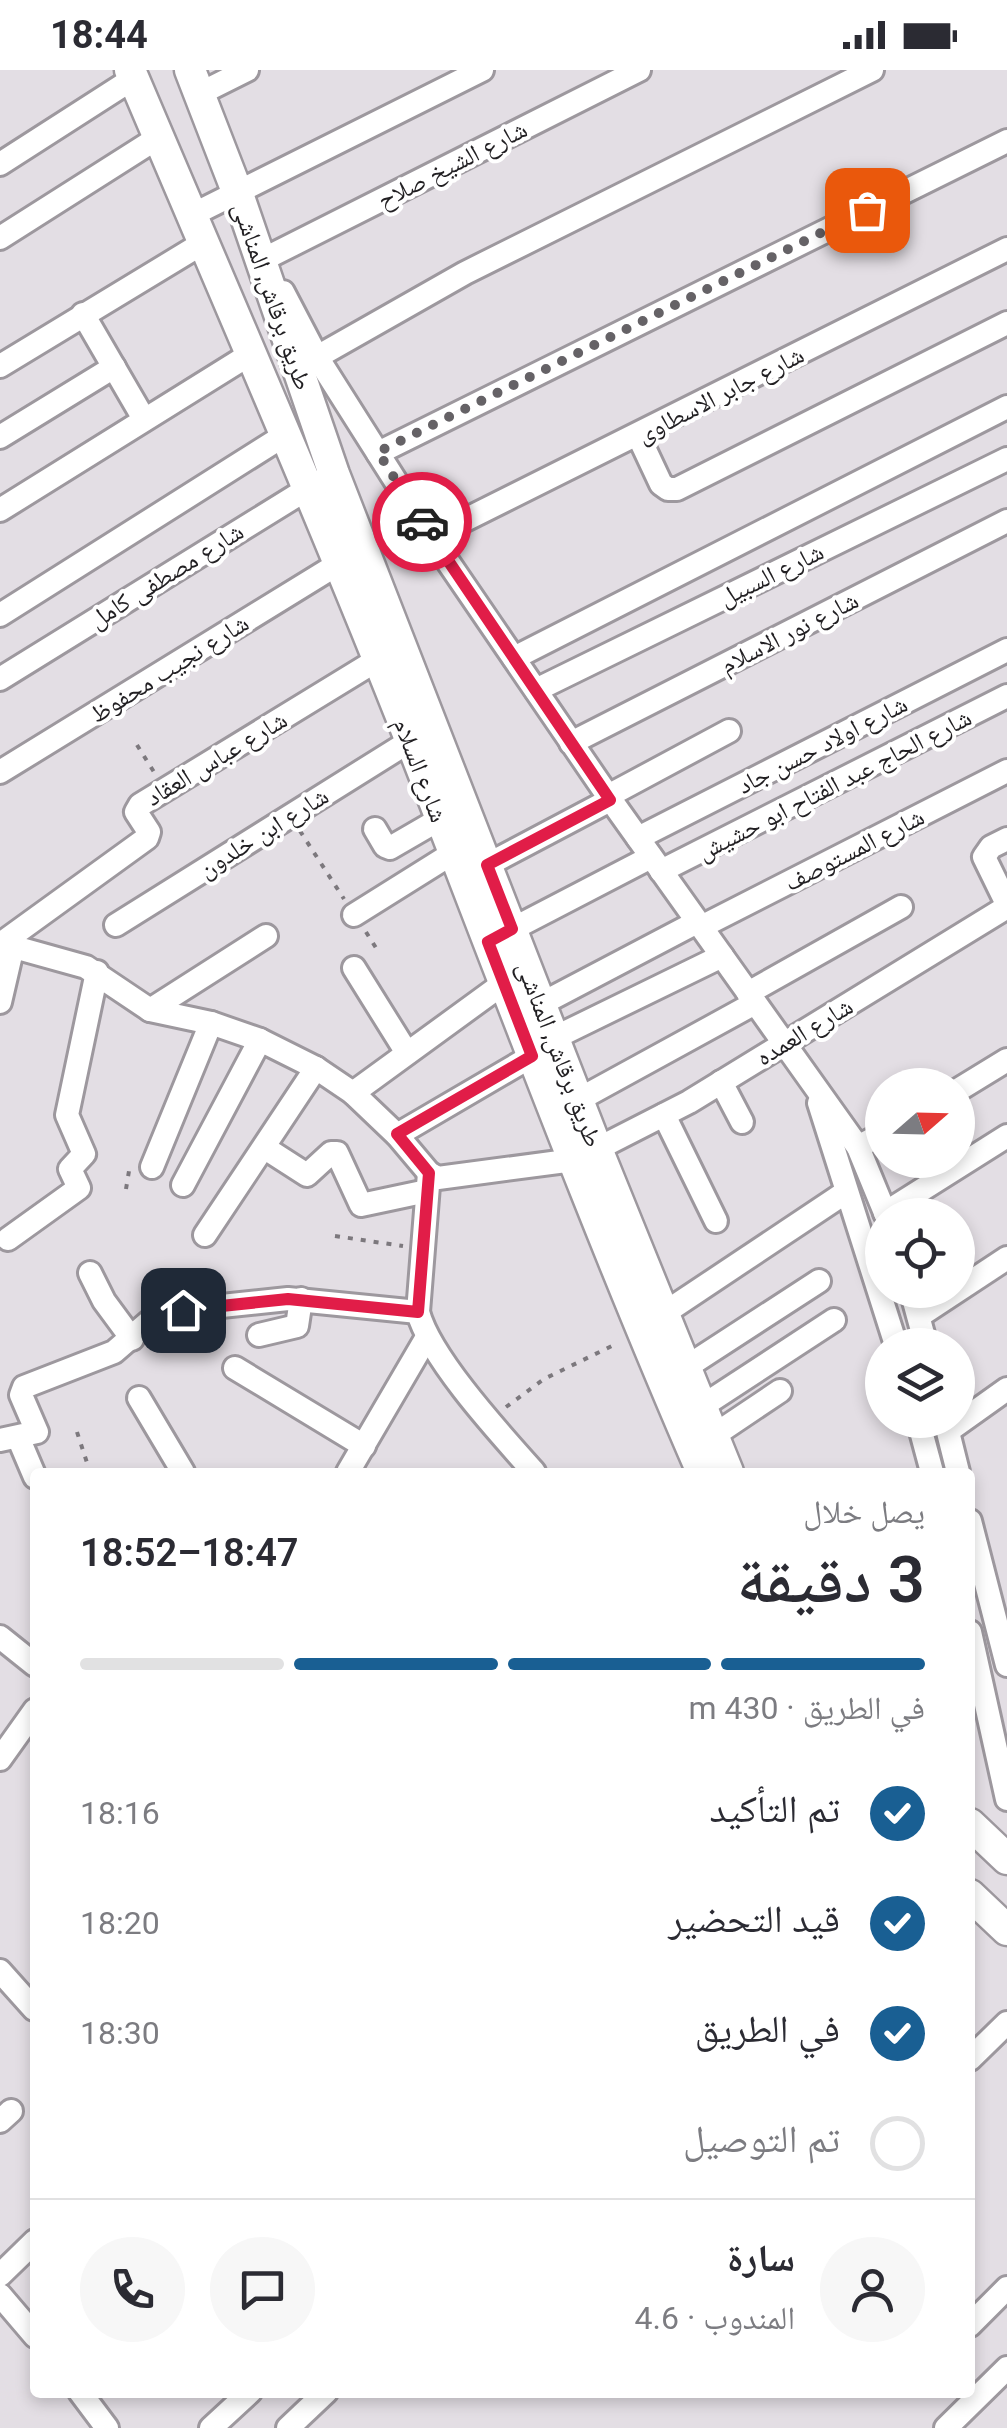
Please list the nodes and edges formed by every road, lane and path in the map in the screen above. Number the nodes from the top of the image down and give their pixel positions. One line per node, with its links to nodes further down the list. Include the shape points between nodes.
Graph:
1 (247, 70): 6 (street)
2 (482, 70): 10 (street)
3 (639, 70): 13 (street, شارع الشيخ صلاح)
4 (872, 70): 18 (street, via 465,273)
5 (132, 74): 7 (street, شارع السلام); 9 (street)
6 (194, 82): 10 (street, طريق برقاش, المناشى)
7 (158, 137): 11 (street, شارع السلام); 12 (street)
8 (1007, 141): 26 (street)
9 (0, 164)
10 (238, 194): 11 (street); 13 (street, طريق برقاش, المناشى)
11 (198, 229): 15 (street); 17 (street, شارع السلام)
12 (0, 238)
13 (258, 244): 18 (street); 28 (street, طريق برقاش, المناشى)
14 (1007, 249): 23 (street, شارع جابر الاسطاوى)
15 (83, 314): 19 (street); 20 (street)
16 (1007, 323): 23 (street, via 677,489 661,484)
17 (252, 354): 22 (street); 24 (street, شارع السلام)
18 (316, 357): 26 (street)
19 (0, 366)
20 (114, 368): 22 (street); 25 (street)
21 (1007, 407): 35 (street)
22 (144, 419): 29 (street)
23 (638, 434): 31 (street, شارع جابر الاسطاوى)
24 (285, 435): 28 (street, شارع السلام); 33 (street)
25 (0, 437)
26 (378, 452): 31 (street)
27 (1007, 459): 38 (street, شارع السبيل)
28 (320, 480): 32 (street, شارع السلام); 37 (street, شارع مصطفى كامل); 54 (street, طريق برقاش, المناشى)
29 (0, 510)
30 (1007, 521): 42 (street, شارع نور الاسلام)
31 (431, 537): 35 (street)
32 (338, 564): 36 (street, شارع السلام); 45 (street, شارع نجيب محفوظ)
33 (0, 615)
34 (1007, 650): 53 (street, شارع اولاد حسن جاد)
35 (514, 658): 38 (street)
36 (376, 660): 41 (street, شارع السلام); 46 (street, شارع عباس العقاد)
37 (0, 679)
38 (536, 690): 42 (street)
39 (1007, 696): 53 (street, شارع الحاج عبد الفتاح ابو حشيش)
40 (729, 731): 47 (street)
41 (410, 741): 48 (street, شارع ابن خلدون); 49 (street, شارع السلام)
42 (572, 743): 47 (street)
43 (136, 746): 46 (path)
44 (1007, 771): 58 (street, شارع المستوصف)
45 (0, 772)
46 (166, 789): 62 (street, شارع عباس العقاد, via 136,810 147,838)
47 (609, 798): 53 (street); 54 (street)
48 (289, 815): 57 (path); 59 (street, شارع ابن خلدون)
49 (440, 819): 50 (street, via 390,848); 52 (street, شارع السلام)
50 (375, 830)
51 (1007, 839): 55 (street, via 984,857)
52 (453, 853): 57 (street); 60 (street, شارع السلام)
53 (650, 856): 58 (street); 60 (street)
54 (487, 865): 60 (street, طريق برقاش, المناشى)
55 (1007, 906): 74 (street, شارع العمده)
56 (901, 907): 68 (street)
57 (354, 915): 63 (path)
58 (699, 924): 64 (street); 70 (street, شارع المستوصف)
59 (116, 925)
60 (500, 935): 67 (street, شارع السلام); 70 (street, طريق برقاش, المناشى)
61 (266, 936): 71 (street)
62 (5, 944): 66 (street); 69 (street)
63 (378, 951)
64 (722, 956): 68 (street); 75 (street)
65 (354, 968): 76 (street)
66 (97, 972): 71 (street); 101 (street, via 67,1115 83,1156 70,1170 79,1186)
67 (504, 983): 75 (street, شارع السلام); 76 (street)
68 (752, 998): 74 (street); 83 (street)
69 (0, 1002)
70 (541, 1004): 75 (street, طريق برقاش, المناشى)
71 (150, 1010): 72 (street)
72 (212, 1023): 73 (street); 92 (street)
73 (260, 1040): 78 (street); 94 (street)
74 (784, 1043): 80 (street, شارع العمده); 81 (street)
75 (543, 1047): 83 (street, طريق برقاش, المناشى); 86 (street); 91 (street, شارع السلام)
76 (408, 1053): 82 (street)
77 (1007, 1060): 79 (street)
78 (316, 1068): 82 (street); 90 (street)
79 (975, 1080)
80 (721, 1082): 84 (street, شارع العمده); 85 (street)
81 (814, 1085): 89 (street); 95 (street)
82 (353, 1093): 86 (street)
83 (578, 1100): 91 (street, طريق برقاش, المناشى)
84 (664, 1115): 91 (street, شارع العمده); 98 (street)
85 (742, 1122)
86 (397, 1134): 93 (street)
87 (1007, 1136): 97 (street)
88 (865, 1143): 89 (street)
89 (858, 1147): 96 (street)
90 (264, 1148): 93 (street, شارع العمده, via 306,1175 338,1152 361,1205); 99 (street)
91 (590, 1156): 93 (street, شارع العمده); 111 (street, طريق برقاش, المناشى)
92 (152, 1167)
93 (428, 1182): 102 (street)
94 (183, 1185)
95 (846, 1192): 111 (street); 112 (street)
96 (879, 1198)
97 (910, 1198)
98 (716, 1221)
99 (205, 1235)
100 (335, 1236): 102 (path)
101 (8, 1239)
102 (422, 1248): 108 (street)
103 (1007, 1258): 109 (street)
104 (90, 1273): 116 (street)
105 (820, 1281): 118 (street)
106 (300, 1299): 108 (street); 114 (street, via 298,1326); 116 (street, via 164,1313)
107 (916, 1308): 109 (street)
108 (418, 1312): 115 (street)
109 (919, 1316): 113 (street)
110 (834, 1320): 122 (street)
111 (652, 1323): 118 (street, طريق برقاش, المناشى); 124 (path, via 544,1379); 135 (street)
112 (890, 1328)
113 (922, 1328)
114 (259, 1335)
115 (426, 1337): 124 (street); 130 (street)
116 (132, 1340): 127 (street, via 24,1386 37,1431)
117 (235, 1368): 130 (street)
118 (685, 1368): 122 (street, طريق برقاش, المناشى)
119 (1007, 1389): 123 (street)
120 (780, 1391): 126 (street)
121 (139, 1398): 132 (street)
122 (701, 1407): 126 (street, طريق برقاش, المناشى)
123 (975, 1409)
124 (490, 1419): 134 (street)
125 (77, 1432): 131 (path)
126 (713, 1436): 136 (street, طريق برقاش, المناشى)
127 (9, 1438): 139 (street)
128 (923, 1438): 137 (street)
129 (950, 1438): 138 (street)
130 (364, 1446): 133 (street)
131 (89, 1468)
132 (181, 1468)
133 (350, 1468)
134 (531, 1468)
135 (701, 1468)
136 (726, 1468)
137 (931, 1468)
138 (957, 1468)
139 (30, 1470)
140 (975, 1540): 144 (street)
141 (0, 1637): 143 (street)
142 (975, 1654): 147 (street)
143 (30, 1661)
144 (1007, 1665)
145 (30, 1717): 146 (street)
146 (0, 1760)
147 (1007, 1798)
148 (975, 1829): 149 (street)
149 (1007, 1859)
150 (975, 1900): 151 (street)
151 (1007, 1930)
152 (0, 1972): 153 (street)
153 (30, 2004)
154 (1007, 2023): 155 (street)
155 (975, 2054)
156 (30, 2246): 157 (street)
157 (0, 2275)
158 (1007, 2288): 160 (street)
159 (0, 2296): 161 (street)
160 (975, 2320)
161 (28, 2327): 162 (street)
162 (0, 2333)
163 (1007, 2368): 170 (street)
164 (92, 2398): 167 (street)
165 (244, 2398): 168 (street)
166 (320, 2398): 169 (street)
167 (108, 2428)
168 (212, 2428)
169 (288, 2428)
170 (946, 2428)

